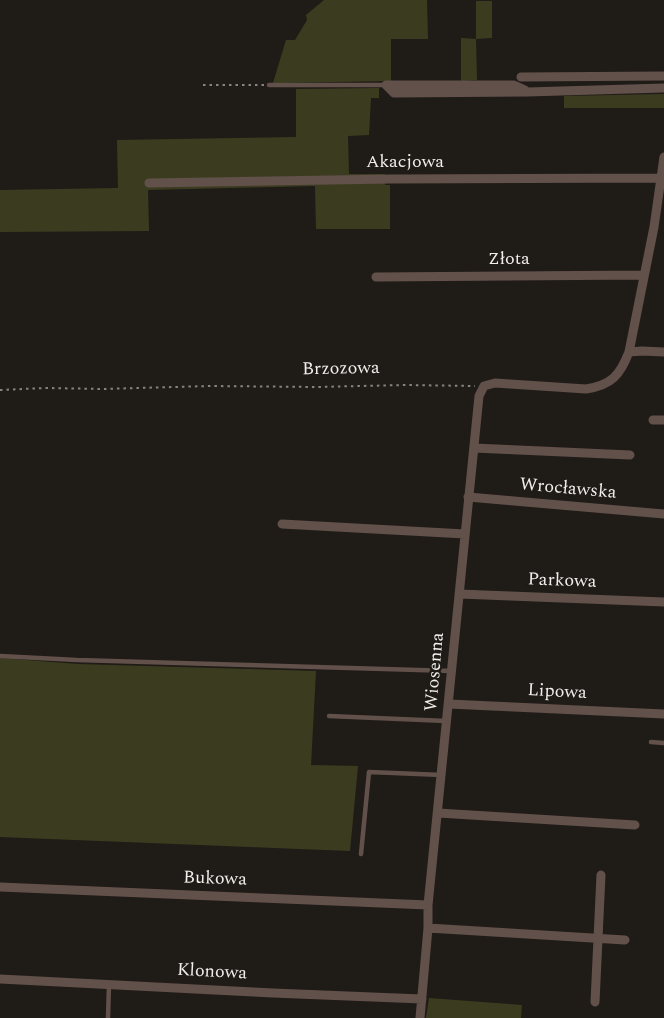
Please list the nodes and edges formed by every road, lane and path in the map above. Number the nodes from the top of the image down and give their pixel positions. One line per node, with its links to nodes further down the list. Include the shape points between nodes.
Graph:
1 (664, 76): 2 (street)
2 (521, 77)
3 (202, 85): 4 (path)
4 (269, 85): 5 (lane)
5 (386, 85): 6 (street, via 394,93)
6 (664, 88)
7 (664, 157): 8 (street)
8 (661, 178): 9 (street, Akacjowa); 10 (street)
9 (149, 183)
10 (661, 205): 11 (street)
11 (643, 275): 12 (street, Złota); 13 (street)
12 (376, 277)
13 (629, 352): 14 (street); 15 (street, via 618,375 600,387 586,389 496,383)
14 (664, 352)
15 (484, 386): 16 (path, Brzozowa); 19 (street, Wiosenna, via 479,396)
16 (0, 390)
17 (653, 420): 18 (street)
18 (664, 420)
19 (474, 448): 20 (street); 21 (street, Wiosenna)
20 (630, 455)
21 (468, 497): 22 (street, Wrocławska); 24 (street, Wiosenna)
22 (664, 514)
23 (282, 524): 24 (street)
24 (465, 534): 25 (street, Wiosenna)
25 (459, 594): 26 (street, Parkowa); 28 (street, Wiosenna)
26 (664, 602)
27 (0, 656): 28 (lane)
28 (452, 671): 29 (street, Wiosenna)
29 (449, 704): 30 (street, Lipowa); 32 (street, Wiosenna)
30 (664, 714)
31 (329, 716): 32 (lane)
32 (447, 721): 35 (street, Wiosenna)
33 (651, 742): 34 (lane)
34 (664, 743)
35 (442, 775): 36 (street, Wiosenna); 38 (lane, via 369,772)
36 (438, 813): 37 (street); 41 (street, Wiosenna)
37 (635, 825)
38 (361, 854)
39 (601, 875): 43 (street)
40 (0, 887): 41 (street, Bukowa)
41 (428, 905): 42 (street, Wiosenna)
42 (428, 928): 43 (street); 47 (street, Wiosenna)
43 (598, 938): 44 (street); 48 (street)
44 (625, 940)
45 (0, 979): 46 (street, Klonowa)
46 (109, 984): 47 (street, Klonowa); 49 (lane)
47 (422, 999): 50 (street, Wiosenna)
48 (595, 1002)
49 (108, 1018)
50 (420, 1018)

